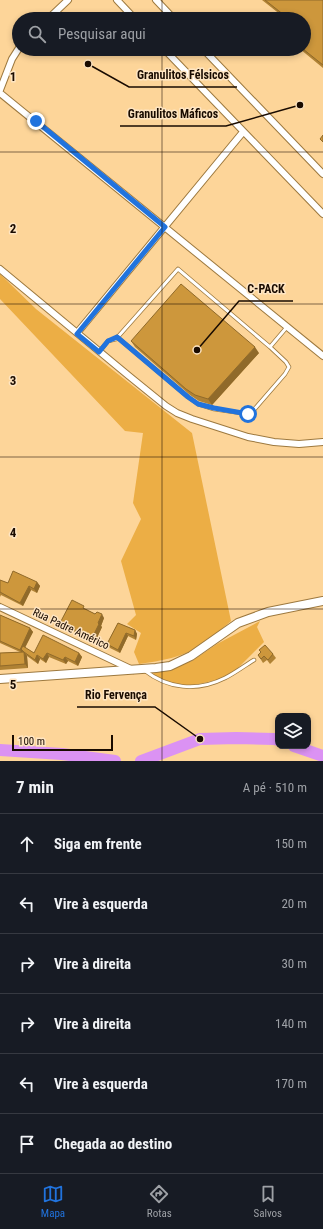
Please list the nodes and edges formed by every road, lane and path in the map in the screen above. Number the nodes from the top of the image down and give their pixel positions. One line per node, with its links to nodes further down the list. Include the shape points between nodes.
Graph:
1 (68, 0): 4 (street)
2 (116, 0): 5 (street)
3 (156, 0): 6 (street)
4 (55, 12)
5 (128, 12)
6 (167, 12)
7 (14, 56): 10 (street)
8 (171, 56): 12 (street)
9 (210, 56): 13 (street)
10 (0, 90)
11 (0, 93): 15 (street)
12 (243, 132): 14 (street); 15 (street)
13 (323, 174)
14 (323, 214)
15 (165, 227): 17 (street); 18 (street)
16 (0, 269): 18 (street)
17 (287, 327): 20 (lane); 22 (street)
18 (77, 334): 21 (street)
19 (117, 337): 20 (lane, via 178,270); 20 (lane, via 198,404 248,414 289,367); 21 (lane, via 108,341)
20 (270, 347)
21 (99, 352): 23 (street, via 177,413 248,438 299,444)
22 (323, 356)
23 (323, 442)
24 (323, 601): 27 (street, via 268,612 238,623 180,662 170,666)
25 (0, 607): 28 (street, Rua Padre Américo)
26 (254, 660): 27 (lane, via 226,678 189,688 161,682)
27 (142, 669): 28 (street)
28 (133, 670): 29 (street)
29 (0, 679)

